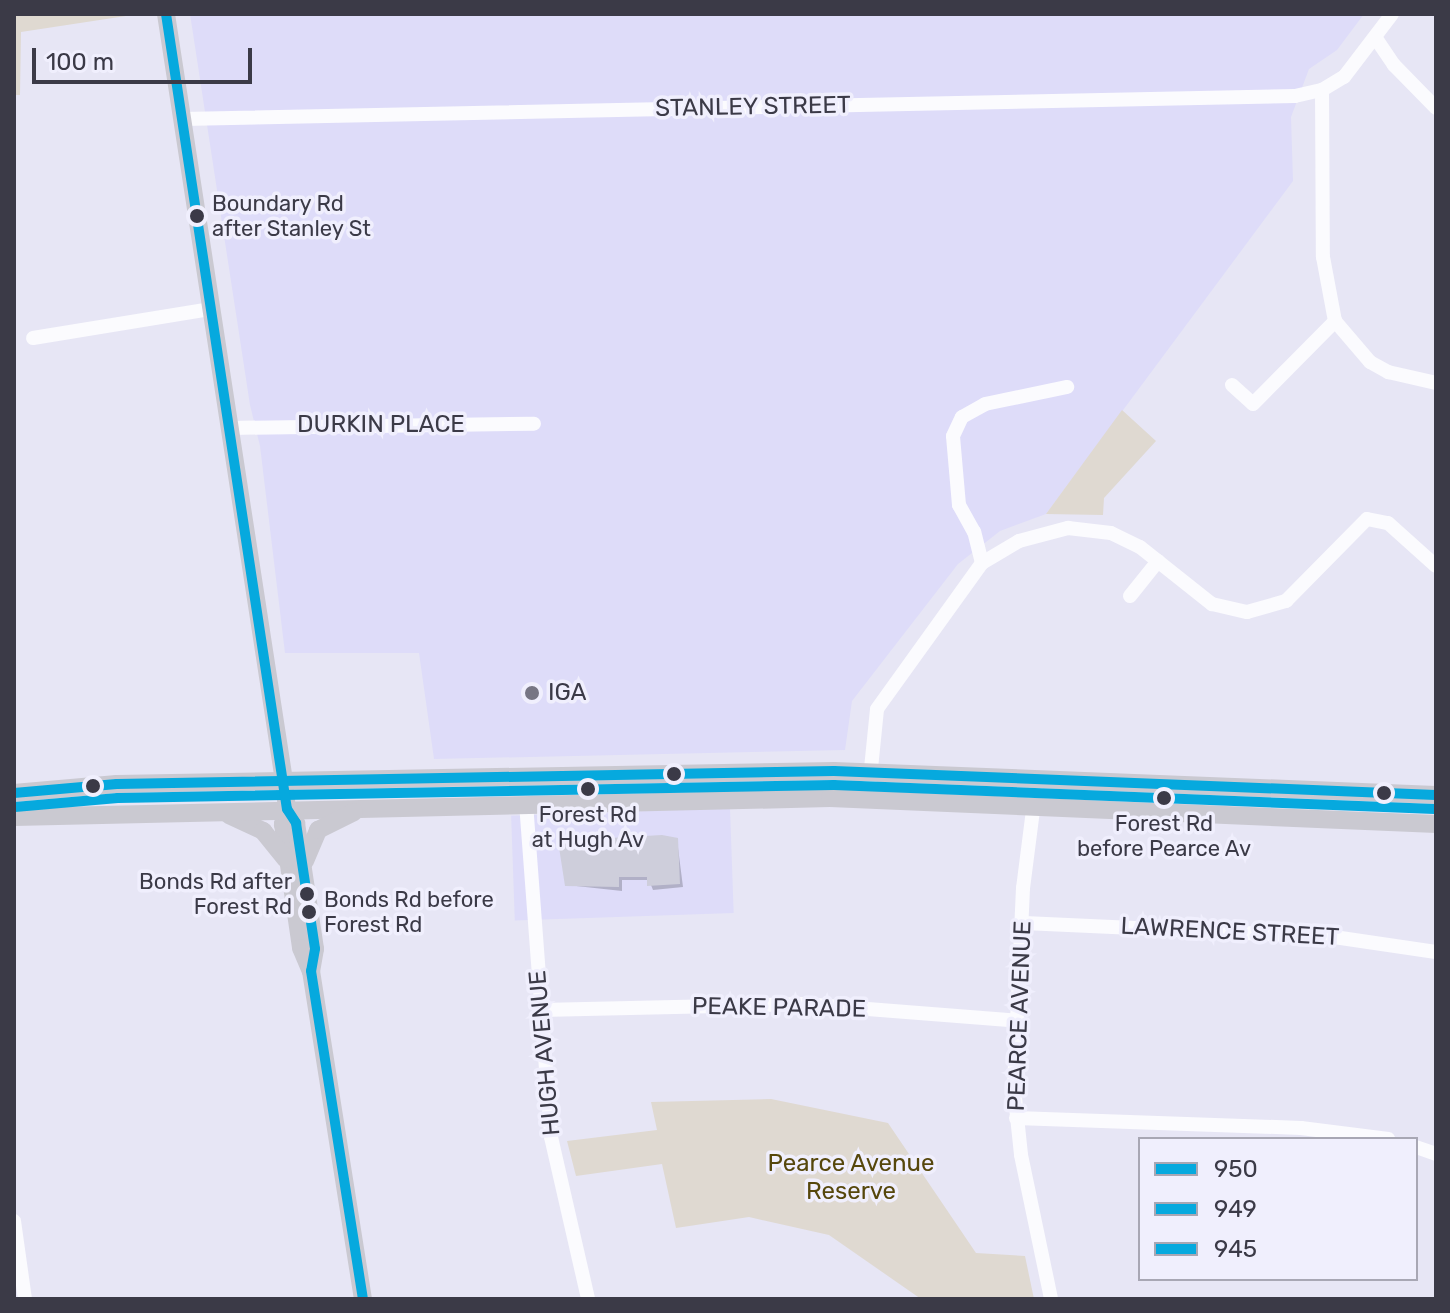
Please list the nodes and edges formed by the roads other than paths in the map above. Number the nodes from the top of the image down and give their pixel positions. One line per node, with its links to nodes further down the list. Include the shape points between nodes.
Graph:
1 (166, 14): 6 (main road)
2 (1392, 14): 3 (street)
3 (1375, 37): 4 (street, via 1344,77); 5 (street)
4 (1322, 90): 6 (street, STANLEY STREET, via 1259,97); 8 (street, via 1323,257)
5 (1436, 108)
6 (183, 119): 7 (main road)
7 (210, 309): 9 (street); 14 (main road)
8 (1335, 321): 10 (street, via 1370,362 1388,372); 11 (street, via 1253,404)
9 (33, 338)
10 (1436, 383)
11 (1232, 385)
12 (1067, 387): 16 (street, via 985,404 962,417 953,436 959,505)
13 (534, 424): 14 (street, DURKIN PLACE)
14 (229, 428): 21 (main road)
15 (1158, 561): 16 (street, via 1121,536 1068,528 1019,541); 17 (street, via 1222,608 1262,612 1286,601 1367,519 1388,523); 18 (street)
16 (982, 563): 19 (street, via 877,709)
17 (1436, 566)
18 (1130, 596)
19 (870, 772): 20 (main road); 21 (main road); 24 (street)
20 (1037, 779): 23 (main road); 27 (street, PEARCE AVENUE)
21 (284, 781): 22 (main road, via 89,785); 28 (main road)
22 (14, 793)
23 (1436, 795)
24 (868, 798): 25 (main road); 27 (main road)
25 (526, 803): 26 (main road); 35 (street, HUGH AVENUE)
26 (372, 806): 28 (main road); 32 (main road, via 318,830)
27 (1036, 806): 31 (main road); 33 (street, PEARCE AVENUE)
28 (287, 809): 29 (main road); 32 (main road, via 296,823)
29 (211, 810): 30 (main road); 32 (main road, via 258,827)
30 (14, 817)
31 (1436, 824)
32 (296, 866): 42 (main road, via 315,949 311,971)
33 (1024, 923): 34 (street, LAWRENCE STREET, via 1334,937); 36 (street, PEARCE AVENUE)
34 (1436, 952)
35 (541, 1010): 36 (street, PEAKE PARADE, via 804,1004); 43 (street, HUGH AVENUE, via 551,1137)
36 (1018, 1021): 37 (street, PEARCE AVENUE)
37 (1016, 1118): 38 (street, via 1301,1128); 44 (street, PEARCE AVENUE)
38 (1372, 1137)
39 (14, 1221): 40 (street)
40 (17, 1259): 41 (street)
41 (25, 1299)
42 (363, 1299)
43 (588, 1299)
44 (1051, 1299)

